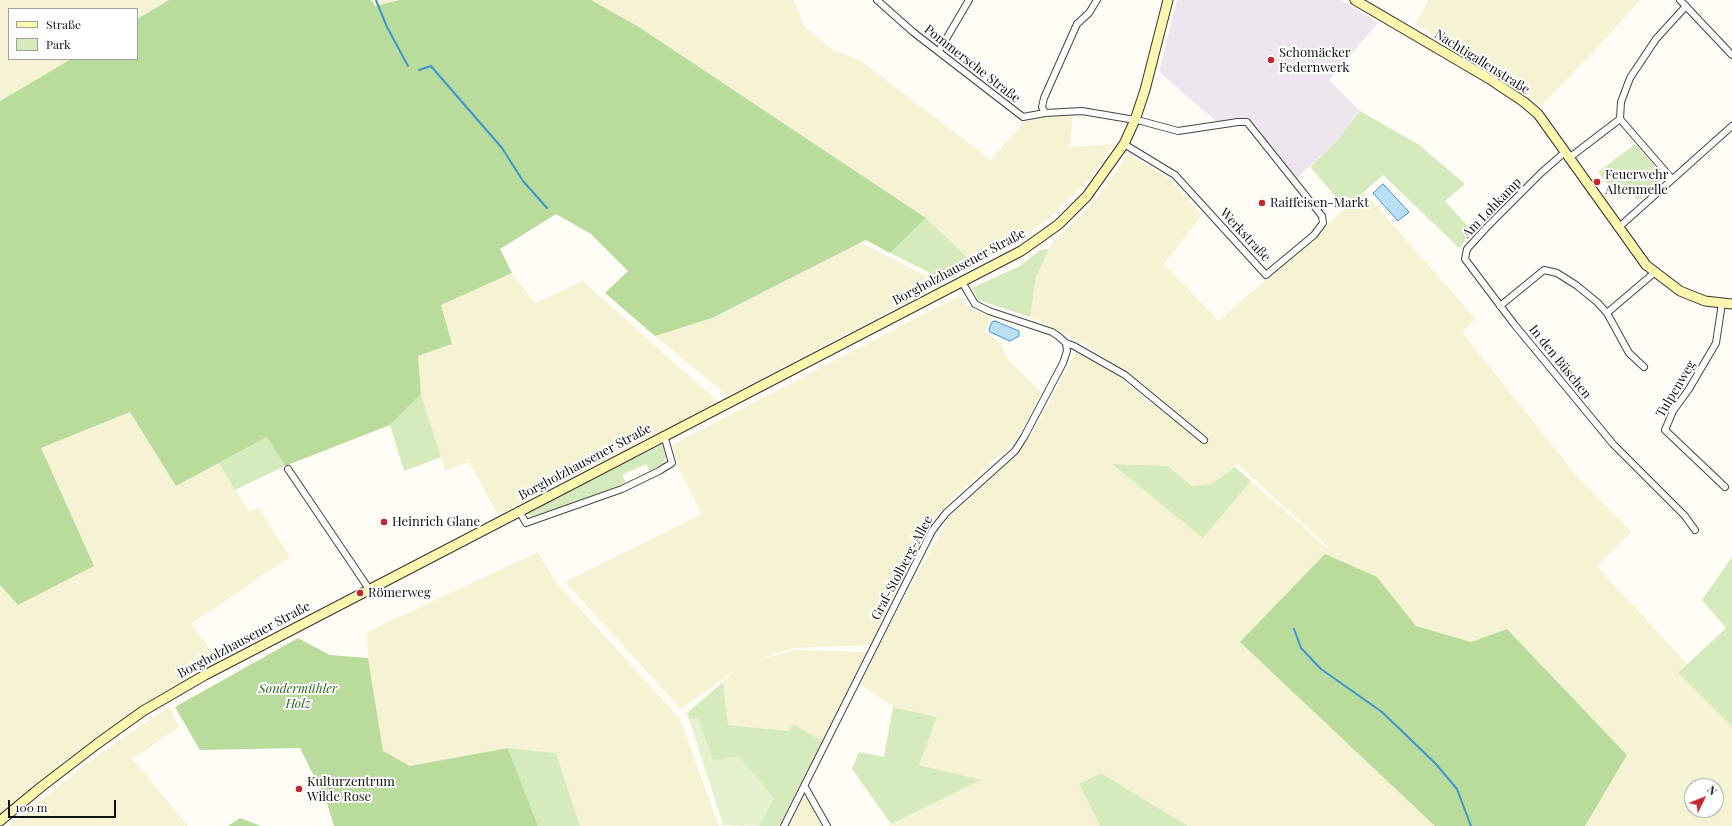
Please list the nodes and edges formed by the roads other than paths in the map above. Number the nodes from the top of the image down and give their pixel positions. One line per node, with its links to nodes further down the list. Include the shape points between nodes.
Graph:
1 (877, 0): 8 (street, Pommersche Straße, via 896,19)
2 (970, 0): 8 (street)
3 (1097, 0): 10 (street, via 1089,13 1077,24 1044,98 1042,107)
4 (1168, 0): 12 (main road, Borgholzhausener Straße)
5 (1354, 0): 16 (main road, Nachtigallenstraße, via 1513,93 1538,114)
6 (1680, 0): 7 (street)
7 (1686, 6): 9 (street); 11 (street, via 1656,39 1630,78 1621,102)
8 (939, 51): 10 (street, Pommersche Straße, via 1023,117)
9 (1732, 55)
10 (1045, 113): 12 (street, Pommersche Straße, via 1082,111)
11 (1620, 119): 16 (street, Am Lohkamp); 17 (street)
12 (1135, 120): 13 (street, Pommersche Straße, via 1178,131); 15 (main road, Borgholzhausener Straße)
13 (1247, 122): 15 (street, Werkstraße, via 1322,216 1323,223 1314,235 1266,275 1175,175)
14 (1732, 126): 17 (street)
15 (1124, 144): 20 (main road, Borgholzhausener Straße, via 1087,196 1059,224 1020,251)
16 (1567, 155): 18 (main road, Nachtigallenstraße); 23 (street, Am Lohkamp, via 1523,190 1467,249 1465,259)
17 (1672, 179): 18 (street)
18 (1618, 228): 19 (main road, Nachtigallenstraße)
19 (1654, 273): 21 (main road, Nachtigallenstraße, via 1680,291 1705,301); 24 (street)
20 (962, 282): 25 (street, via 975,304 1052,332); 27 (main road, Borgholzhausener Straße)
21 (1722, 303): 22 (main road, Nachtigallenstraße); 30 (street, Tulpenweg, via 1716,343 1673,411 1665,430)
22 (1732, 304)
23 (1500, 306): 24 (street, via 1544,270 1557,273 1576,285); 32 (street, In den Büschen, via 1613,444 1685,516)
24 (1607, 313): 26 (street, via 1629,353)
25 (1066, 343): 28 (street, via 1125,375); 34 (street, Graf-Stolberg-Allee, via 1067,351 1063,363 1015,451 946,513 932,531)
26 (1644, 367)
27 (664, 435): 31 (main road, Borgholzhausener Straße); 31 (street, Borgholzhausener Straße, via 672,463 659,471 622,489 526,523)
28 (1204, 440)
29 (288, 468): 33 (street)
30 (1725, 487)
31 (519, 511): 33 (main road, Borgholzhausener Straße)
32 (1695, 530)
33 (369, 589): 35 (main road, Borgholzhausener Straße, via 227,662 143,711 81,755)
34 (805, 787): 36 (street, Graf-Stolberg-Allee); 37 (street)
35 (0, 821)
36 (784, 826)
37 (827, 826)

